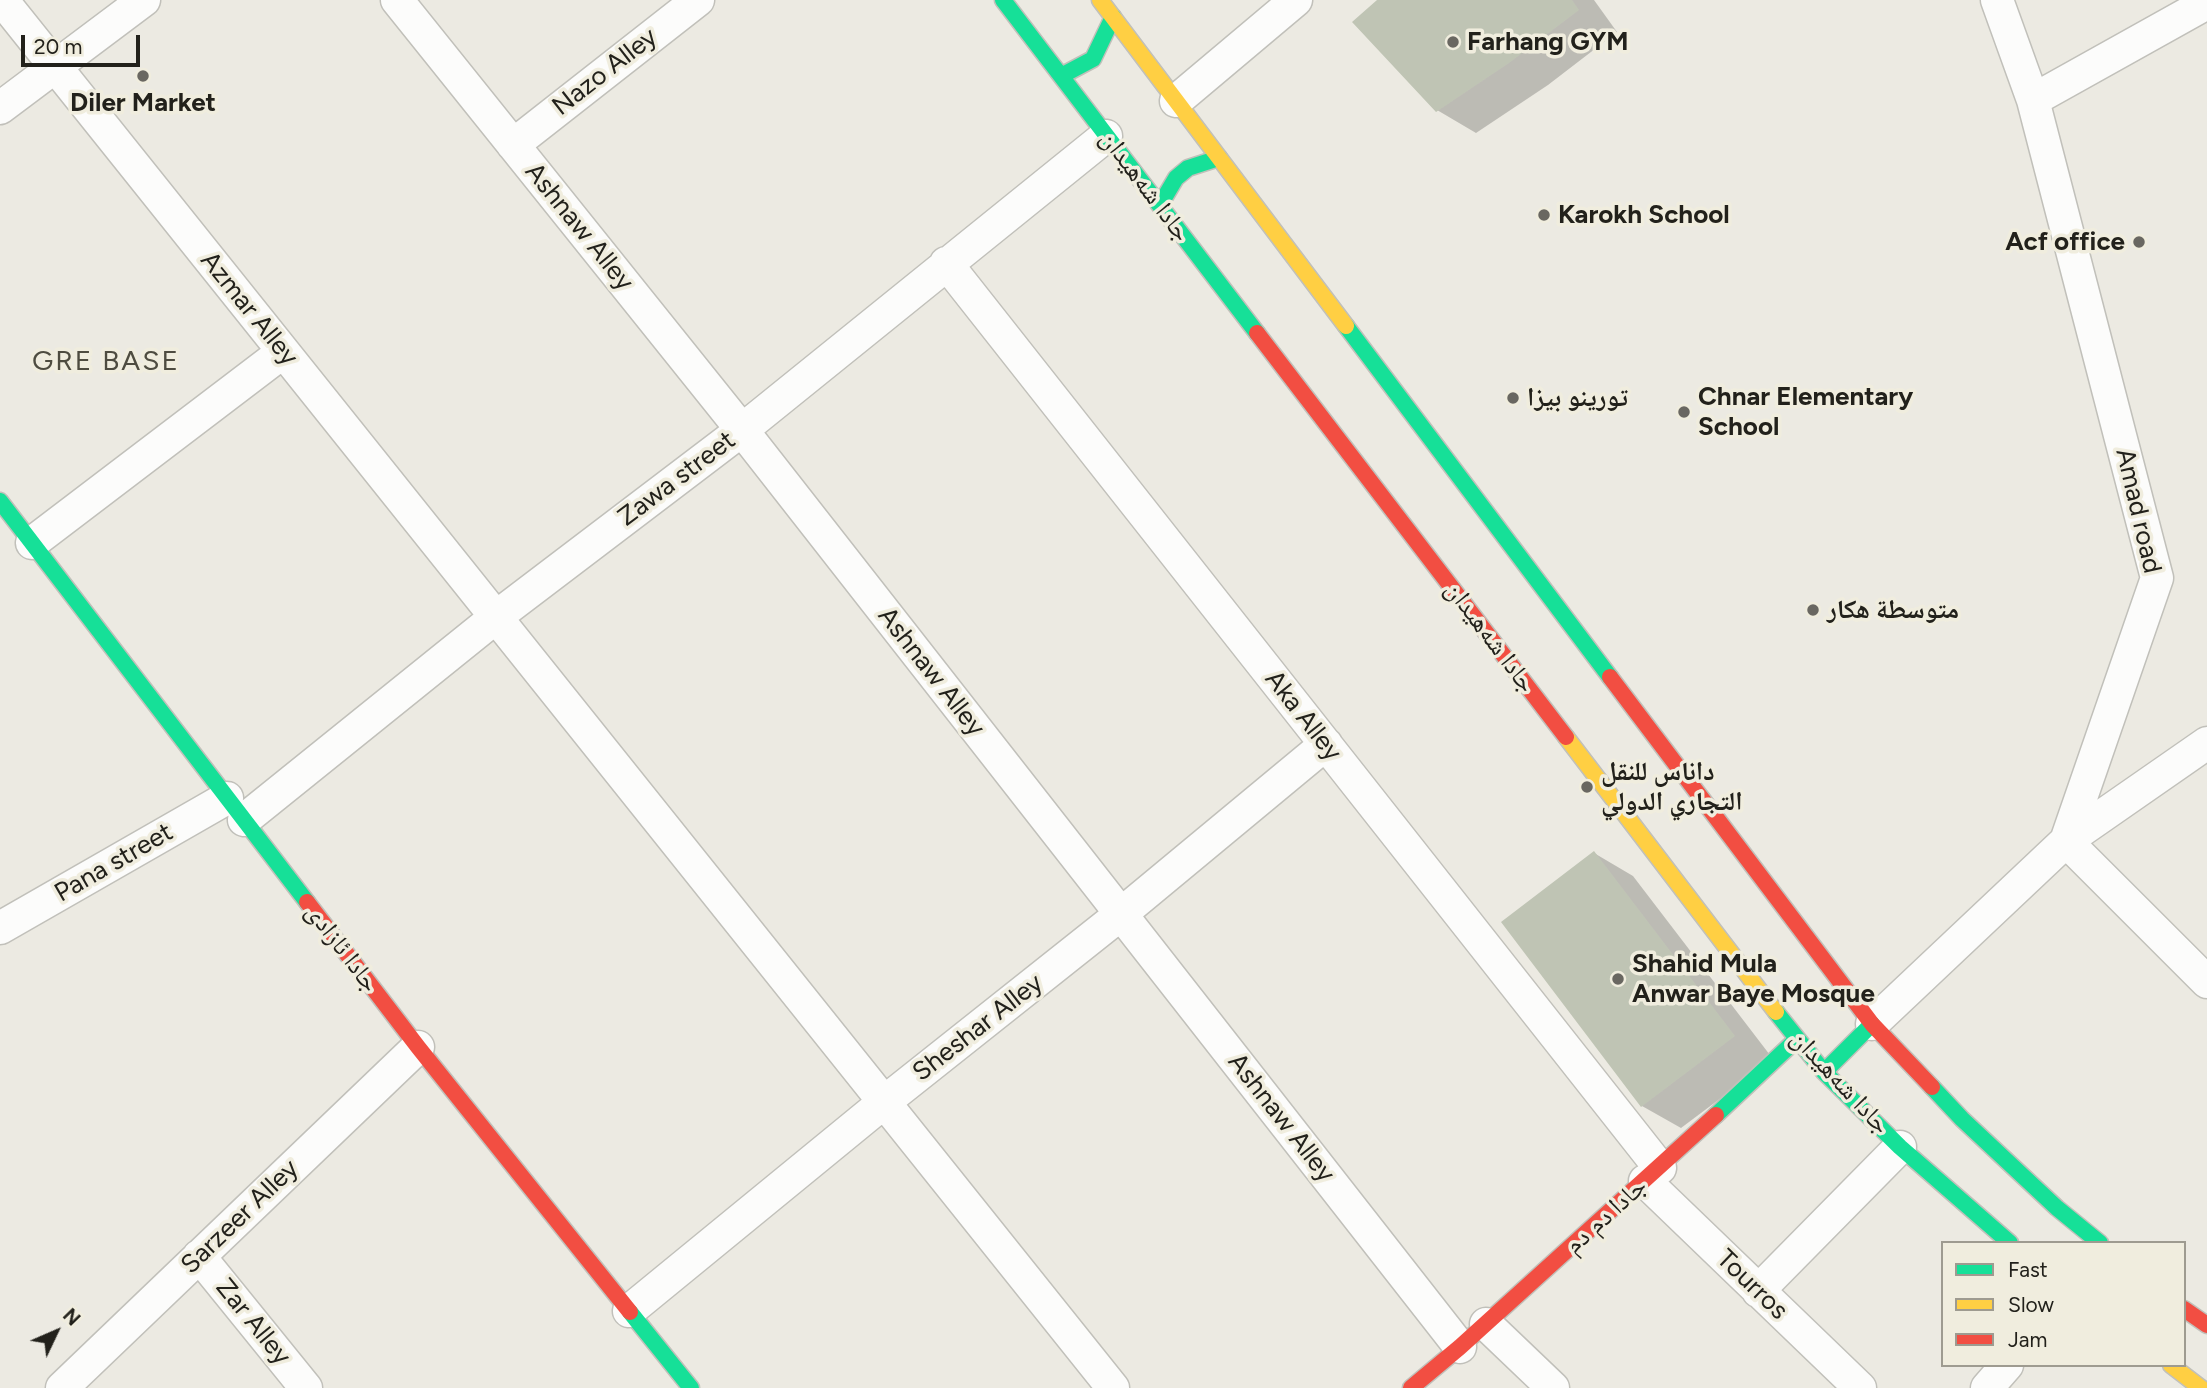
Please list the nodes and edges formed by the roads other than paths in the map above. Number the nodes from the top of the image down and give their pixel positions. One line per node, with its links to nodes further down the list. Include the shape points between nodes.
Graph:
1 (2, 0): 11 (street, Azmar Alley)
2 (144, 0): 11 (street)
3 (397, 0): 17 (street, Ashnaw Alley)
4 (698, 0): 17 (street, Nazo Alley)
5 (1003, 0): 12 (main road, جادا شەهیدان)
6 (1100, 0): 10 (main road)
7 (1296, 0): 14 (street)
8 (1997, 0): 13 (street, Amad road)
9 (2207, 4): 13 (street)
10 (1113, 18): 12 (main road, via 1093,59); 14 (main road)
11 (54, 67): 15 (street); 21 (street, Azmar Alley)
12 (1061, 76): 16 (main road, جادا شەهیدان)
13 (2033, 100): 29 (street, Amad road, via 2157,578)
14 (1176, 101): 18 (main road)
15 (0, 108)
16 (1106, 135): 19 (main road, جادا شەهیدان); 20 (street, Zawa street)
17 (513, 145): 22 (street, Ashnaw Alley)
18 (1219, 158): 19 (main road, via 1188,168 1176,178); 33 (main road)
19 (1160, 205): 34 (main road, جادا شەهیدان)
20 (946, 263): 22 (street, Zawa street); 27 (street, Aka Alley)
21 (283, 352): 24 (street); 25 (street, Azmar Alley)
22 (742, 430): 25 (street, Zawa street); 30 (street, Ashnaw Alley)
23 (0, 502): 24 (main road, جادا ئازادی)
24 (32, 542): 28 (main road, جادا ئازادی)
25 (496, 617): 28 (street, Zawa street); 37 (street, Azmar Alley)
26 (2207, 743): 29 (street)
27 (1326, 744): 30 (street, Sheshar Alley); 39 (street, Aka Alley)
28 (236, 809): 31 (street, Pana street); 35 (main road, جادا ئازادی)
29 (2066, 841): 32 (street); 33 (street, Amad road)
30 (1121, 914): 37 (street, Sheshar Alley); 48 (street, Ashnaw Alley)
31 (0, 928)
32 (2207, 982)
33 (1872, 1024): 36 (main road); 41 (main road, via 1962,1119)
34 (1797, 1039): 36 (main road, جادا شەهیدان); 39 (main road, جادا دم دم)
35 (418, 1047): 42 (street, Sarzeer Alley); 45 (main road, جادا ئازادی)
36 (1824, 1072): 38 (main road, جادا شەهیدان)
37 (883, 1103): 45 (street, Sheshar Alley); 54 (street, Azmar Alley)
38 (1900, 1147): 40 (main road, جادا شەهیدان); 43 (street)
39 (1653, 1175): 43 (street, Tourros); 46 (main road, جادا دم دم)
40 (2008, 1241)
41 (2098, 1241)
42 (199, 1256): 51 (street, Sarzeer Alley); 52 (street, Zar Alley)
43 (1758, 1291): 57 (street, Tourros)
44 (2186, 1310): 47 (main road)
45 (629, 1311): 53 (main road, جادا ئازادی)
46 (1486, 1324): 48 (main road, جادا دم دم); 56 (street)
47 (2207, 1325)
48 (1460, 1348): 55 (main road, جادا دم دم)
49 (2005, 1367): 58 (street)
50 (2174, 1367): 59 (main road)
51 (62, 1388)
52 (306, 1388)
53 (691, 1388)
54 (1113, 1388)
55 (1411, 1388)
56 (1553, 1388)
57 (1860, 1388)
58 (1987, 1388)
59 (2202, 1388)

